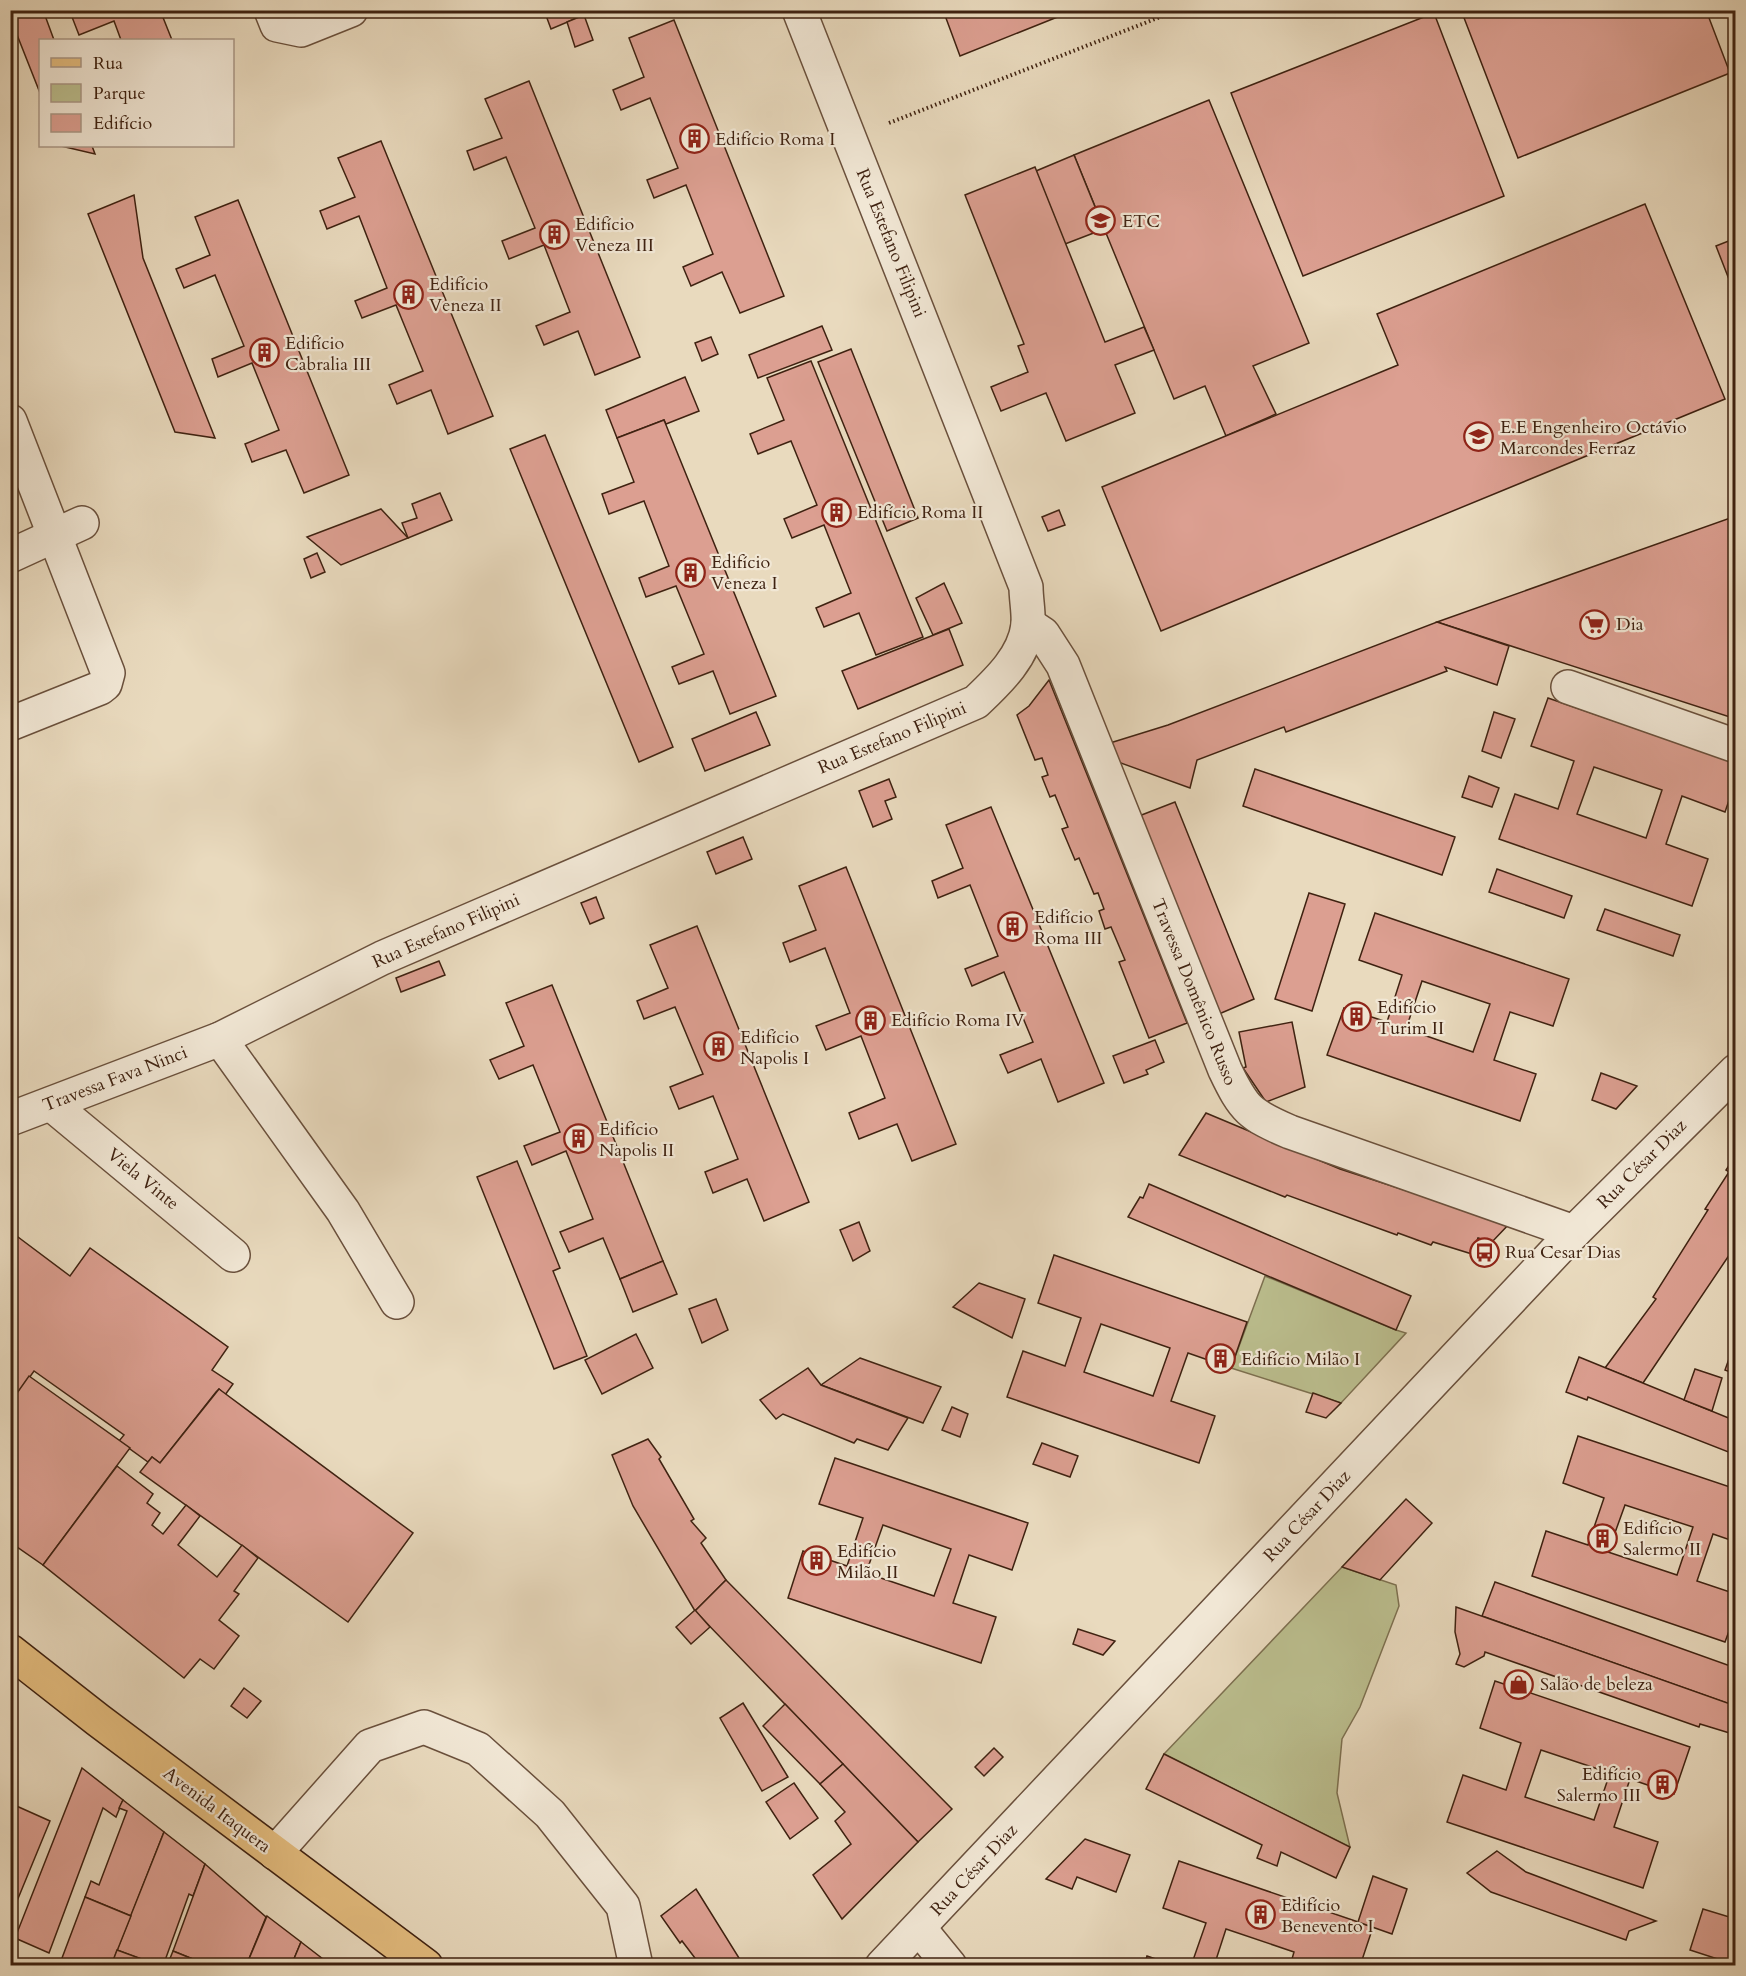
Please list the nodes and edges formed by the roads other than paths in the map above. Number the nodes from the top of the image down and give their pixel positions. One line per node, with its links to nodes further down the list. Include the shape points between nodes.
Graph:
1 (271, 10): 2 (street, via 277,25 302,30)
2 (351, 10)
3 (799, 10): 7 (street, Rua Estefano Filipini, via 1026,587)
4 (10, 421): 5 (street)
5 (68, 530): 6 (street); 9 (street, via 108,678 100,688)
6 (10, 556)
7 (1028, 624): 11 (street, Rua Estefano Filipini, via 1022,647 1006,671 975,702 382,958); 15 (street, Travessa Domênico Russo, via 1043,634 1063,665 1240,1102 1259,1119 1290,1132)
8 (1568, 687): 10 (street)
9 (10, 724)
10 (1736, 746)
11 (220, 1038): 13 (street, Travessa Fava Ninci); 17 (street, via 343,1211)
12 (1736, 1071): 15 (street, Rua César Diaz)
13 (51, 1104): 14 (street, Travessa Fava Ninci); 16 (street, Viela Vinte)
14 (10, 1119)
15 (1574, 1232): 20 (street, Rua César Diaz)
16 (233, 1255)
17 (397, 1302)
18 (10, 1651): 19 (main road, Avenida Itaquera)
19 (275, 1853): 21 (main road, Avenida Itaquera); 22 (street, via 370,1746 424,1727 478,1749 550,1814 623,1905)
20 (919, 1928): 23 (street, Rua César Diaz); 24 (street)
21 (426, 1965)
22 (636, 1965)
23 (882, 1965)
24 (950, 1965)

